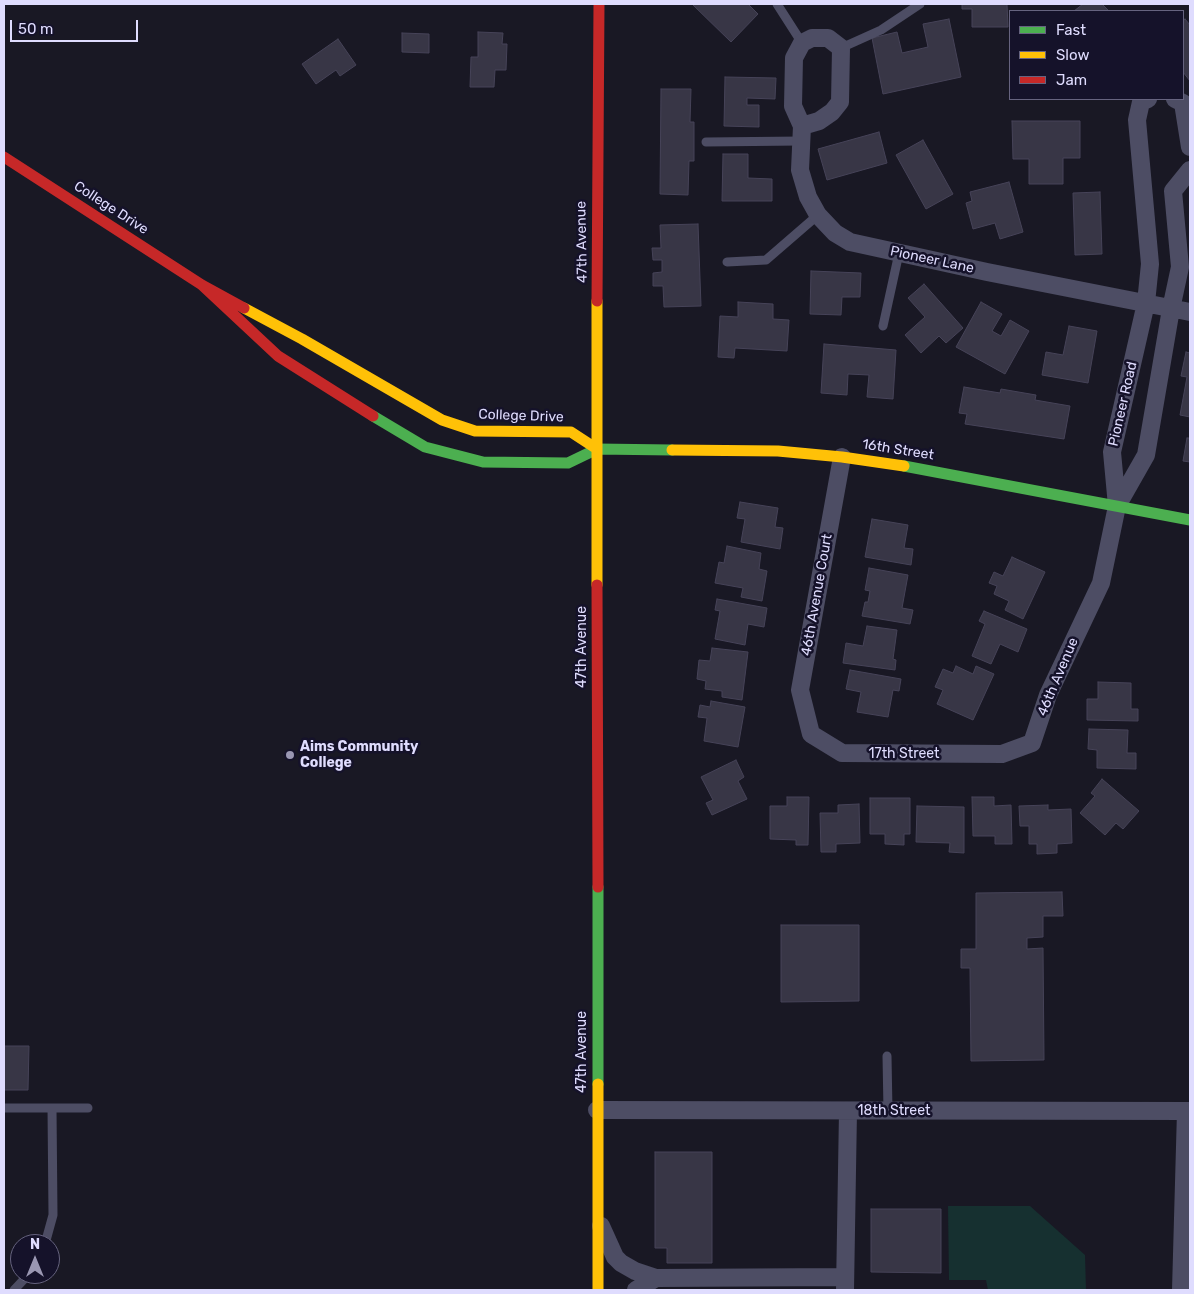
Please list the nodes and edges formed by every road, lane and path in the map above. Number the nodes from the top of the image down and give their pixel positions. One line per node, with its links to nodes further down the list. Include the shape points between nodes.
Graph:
1 (599, 4): 23 (main road, 47th Avenue)
2 (777, 4): 4 (lane)
3 (920, 4): 5 (lane, via 881,30)
4 (802, 43): 5 (street, via 812,38 828,38); 8 (street, Pioneer Lane, via 794,58 794,106)
5 (841, 48): 8 (street, via 840,102)
6 (1146, 100): 14 (street, Pioneer Road, via 1141,102 1137,120)
7 (1177, 100): 10 (street, via 1183,103)
8 (802, 134): 9 (lane); 15 (street, Pioneer Lane, via 800,170 808,197)
9 (706, 142)
10 (1190, 147)
11 (4, 157): 18 (main road, College Drive)
12 (1190, 170): 13 (street)
13 (1173, 191): 14 (street); 20 (street, Pioneer Road, via 1180,267)
14 (1144, 192): 19 (street, Pioneer Road, via 1150,264)
15 (818, 215): 16 (street, Pioneer Lane, via 835,233 850,242); 17 (lane, via 766,260)
16 (899, 253): 19 (street, Pioneer Lane); 22 (lane)
17 (727, 262)
18 (202, 285): 23 (main road, College Drive, via 442,420 475,431 571,432); 23 (main road, College Drive, via 278,356 425,447 483,462 568,463)
19 (1146, 304): 20 (street, Pioneer Lane); 25 (street, Pioneer Road, via 1112,452)
20 (1171, 310): 21 (street, Pioneer Lane); 25 (street, Pioneer Road, via 1146,455)
21 (1190, 312)
22 (883, 326)
23 (597, 450): 24 (main road, 16th Street, via 778,451); 34 (main road, 47th Avenue)
24 (842, 456): 25 (main road, 16th Street); 28 (street, 46th Avenue Court, via 800,690)
25 (1117, 506): 26 (main road, 16th Street); 27 (street, Pioneer Road)
26 (1190, 520)
27 (1101, 583): 29 (street, 46th Avenue, via 1048,695 1032,744)
28 (811, 734): 29 (street, 17th Street, via 842,753)
29 (1002, 754)
30 (887, 1056): 36 (lane)
31 (4, 1108): 32 (lane)
32 (52, 1108): 33 (lane); 39 (lane, via 53,1215)
33 (88, 1108)
34 (597, 1110): 35 (street, 18th Street); 38 (main road, 47th Avenue)
35 (848, 1110): 36 (street, 18th Street); 41 (street)
36 (888, 1110): 37 (street, 18th Street)
37 (1188, 1111): 44 (street)
38 (597, 1219): 40 (street, via 621,1263); 42 (main road, 47th Avenue)
39 (48, 1234)
40 (656, 1278): 41 (street); 43 (street)
41 (845, 1284)
42 (598, 1290)
43 (636, 1290)
44 (1181, 1290)

